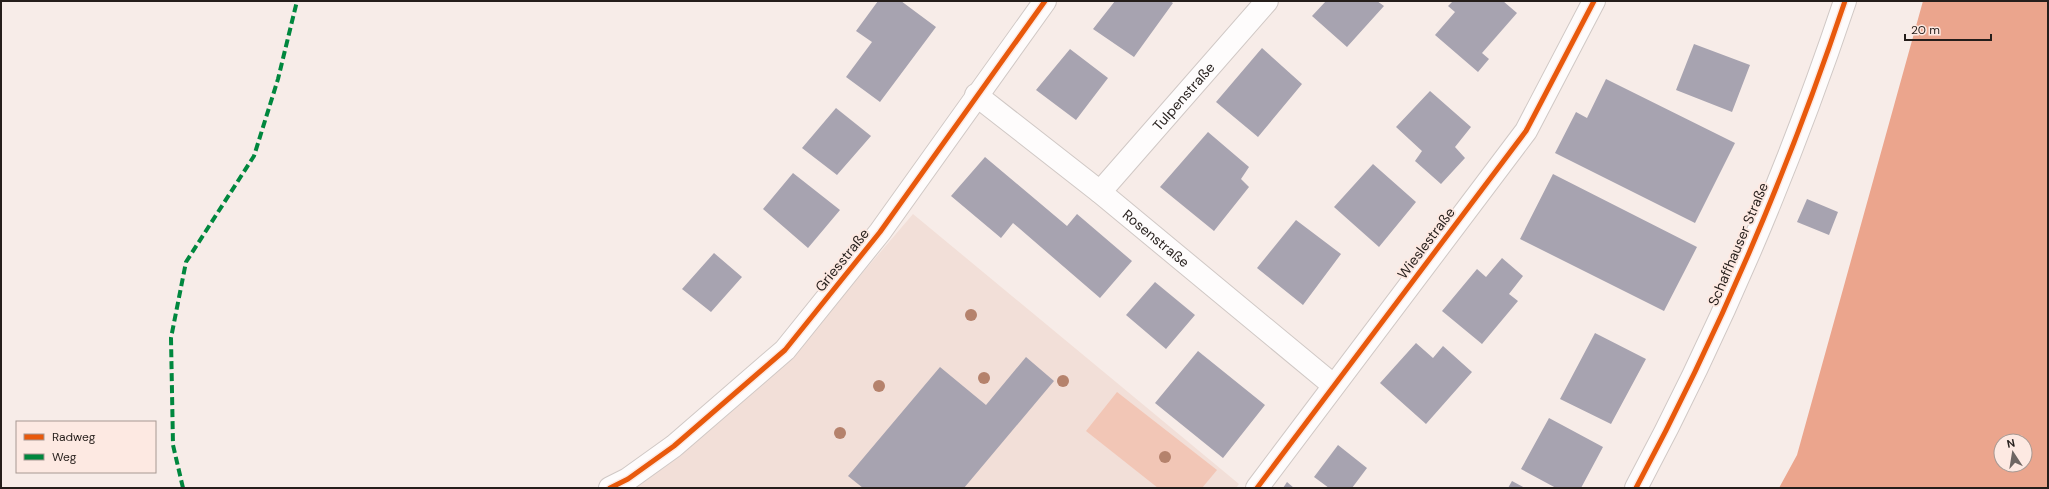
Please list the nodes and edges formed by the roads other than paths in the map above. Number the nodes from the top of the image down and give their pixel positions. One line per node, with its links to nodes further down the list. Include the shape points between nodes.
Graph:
1 (1045, 1): 5 (street, Griesstraße)
2 (1267, 1): 6 (street, Tulpenstraße)
3 (1594, 1): 7 (street, Wieslestraße, via 1526,130)
4 (1845, 1): 10 (street, Schaffhauser Straße, via 1786,162 1747,253 1699,360)
5 (976, 95): 6 (street, Rosenstraße); 8 (street, Griesstraße, via 880,232 785,350 674,446 628,479)
6 (1100, 192): 7 (street, Rosenstraße)
7 (1333, 385): 9 (street, Wieslestraße)
8 (610, 488)
9 (1257, 488)
10 (1636, 488)

